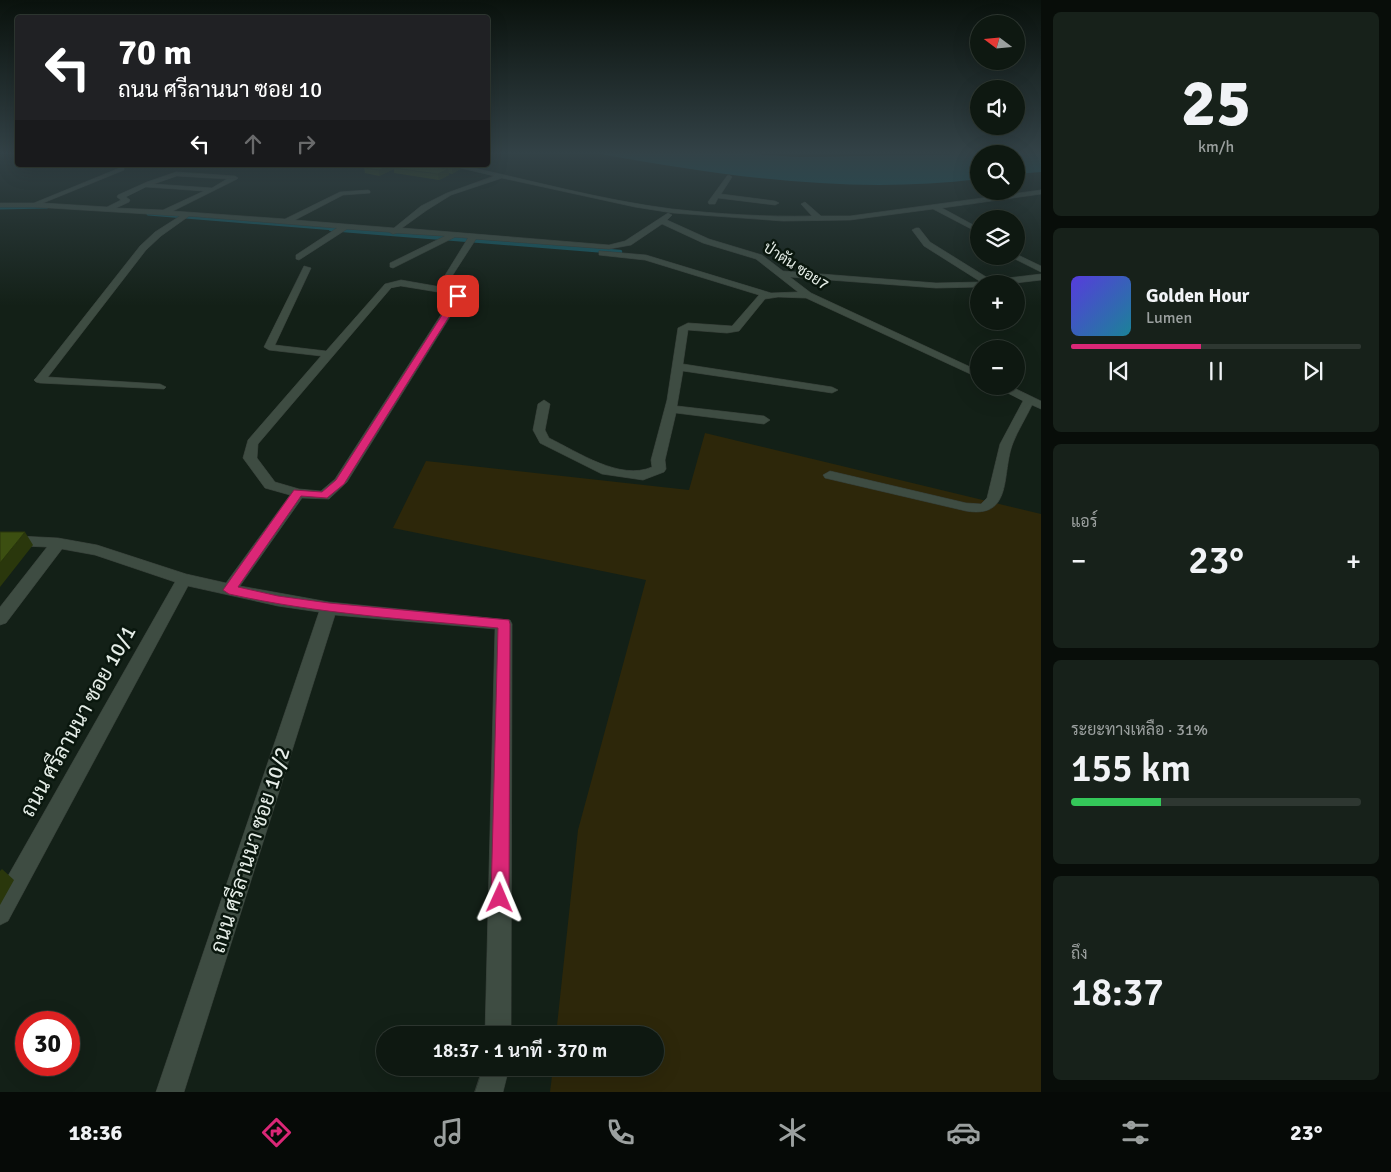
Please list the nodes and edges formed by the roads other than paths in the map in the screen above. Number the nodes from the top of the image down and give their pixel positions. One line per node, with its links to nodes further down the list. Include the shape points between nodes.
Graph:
1 (118, 204): 11 (street)
2 (179, 204): 14 (street)
3 (321, 204): 19 (street)
4 (431, 204): 22 (street)
5 (633, 204): 13 (street)
6 (710, 204): 15 (street)
7 (805, 204): 17 (street)
8 (956, 204): 12 (street)
9 (0, 205): 10 (street)
10 (34, 205): 14 (street)
11 (111, 207)
12 (935, 207): 17 (street); 20 (street)
13 (673, 211): 15 (street); 18 (street)
14 (164, 213): 16 (street)
15 (703, 213): 17 (street)
16 (184, 216): 19 (street); 45 (street, via 143,248 40,380)
17 (818, 220)
18 (662, 221): 28 (street, via 628,243); 34 (street, ป่าตัน ซอย7, via 706,241 759,257)
19 (283, 224): 21 (street)
20 (970, 226)
21 (341, 229): 22 (street); 24 (street); 29 (street)
22 (397, 230): 24 (street); 25 (street)
23 (916, 230): 35 (street, via 928,244)
24 (387, 235): 27 (street)
25 (454, 235): 26 (street); 27 (street)
26 (471, 239): 28 (street); 38 (street)
27 (444, 240): 31 (street)
28 (608, 250): 40 (street)
29 (299, 257)
30 (1025, 261): 33 (street)
31 (393, 265)
32 (307, 268): 42 (street, via 269,347)
33 (1041, 269)
34 (781, 274): 39 (street); 41 (street, ป่าตัน ซอย7)
35 (971, 275)
36 (1041, 276): 37 (street)
37 (1025, 278)
38 (444, 285)
39 (970, 285)
40 (769, 294): 41 (street); 43 (street, via 762,297 735,329 683,328)
41 (808, 295): 44 (street, ป่าตัน ซอย7)
42 (327, 354): 53 (street, via 252,443 250,458 270,485); 53 (street, via 388,286 401,284 458,293 340,482 324,496)
43 (679, 367): 46 (street); 50 (street)
44 (970, 372)
45 (160, 387)
46 (832, 390)
47 (1019, 395): 48 (street)
48 (1035, 403): 52 (street, via 1006,444 994,499 985,508 966,507)
49 (544, 404): 50 (street, via 539,430 544,440 602,470 643,476 659,468 658,460)
50 (671, 408): 51 (street)
51 (764, 420)
52 (830, 475)
53 (298, 493): 57 (street)
54 (0, 540): 55 (street)
55 (58, 543): 56 (street, via 97,550); 59 (street)
56 (184, 579): 57 (street); 60 (street, ถนน ศรีลานนา ซอย 10/1)
57 (229, 590): 58 (street)
58 (329, 608): 61 (street, via 504,624); 63 (street, ถนน ศรีลานนา ซอย 10/2)
59 (0, 619)
60 (0, 913)
61 (498, 1026)
62 (494, 1076): 64 (street)
63 (170, 1092)
64 (489, 1092)

